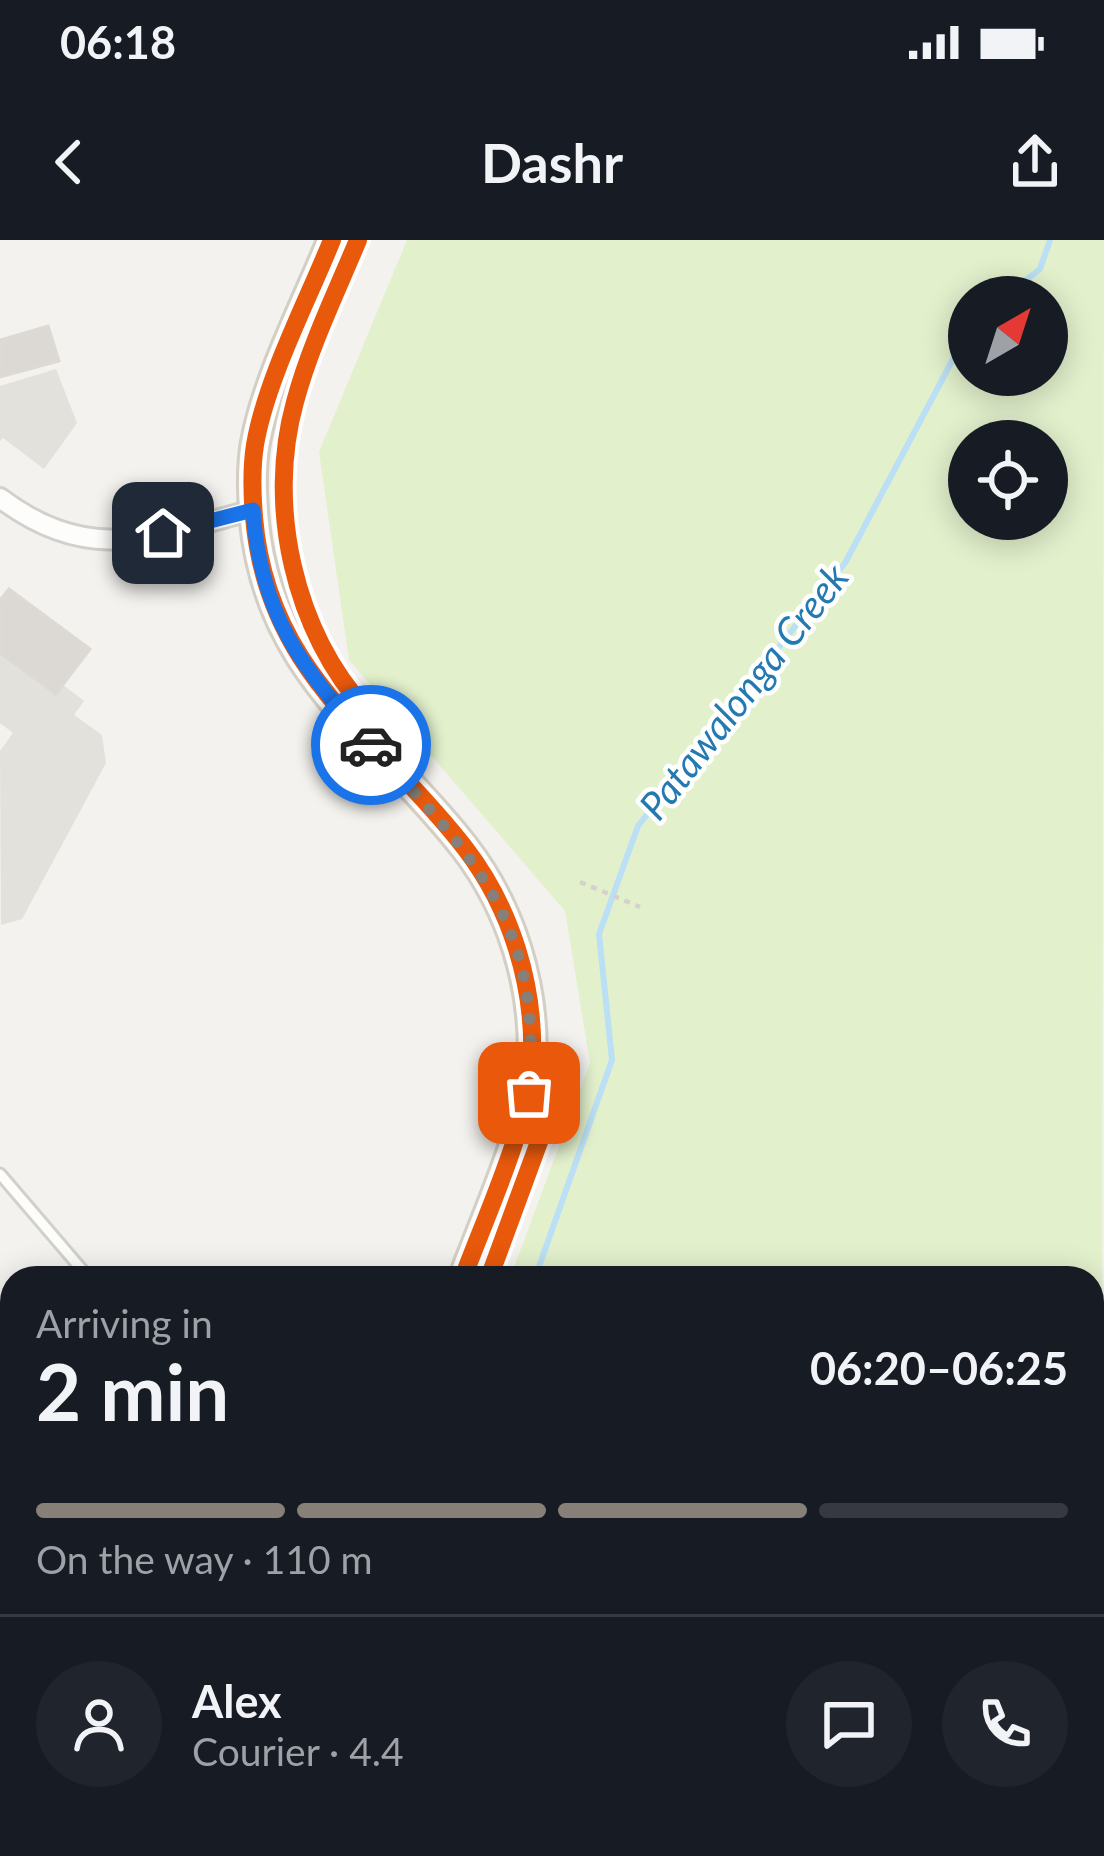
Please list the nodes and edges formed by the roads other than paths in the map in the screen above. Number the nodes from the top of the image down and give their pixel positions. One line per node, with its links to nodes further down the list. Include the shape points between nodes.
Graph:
1 (332, 240): 3 (street, via 263,411)
2 (0, 498): 3 (street, via 30,521 96,540 130,541)
3 (253, 510): 6 (street, via 266,584 294,651 466,849 516,943 526,981 529,1093)
4 (0, 1174): 5 (lane)
5 (79, 1266)
6 (468, 1266)

